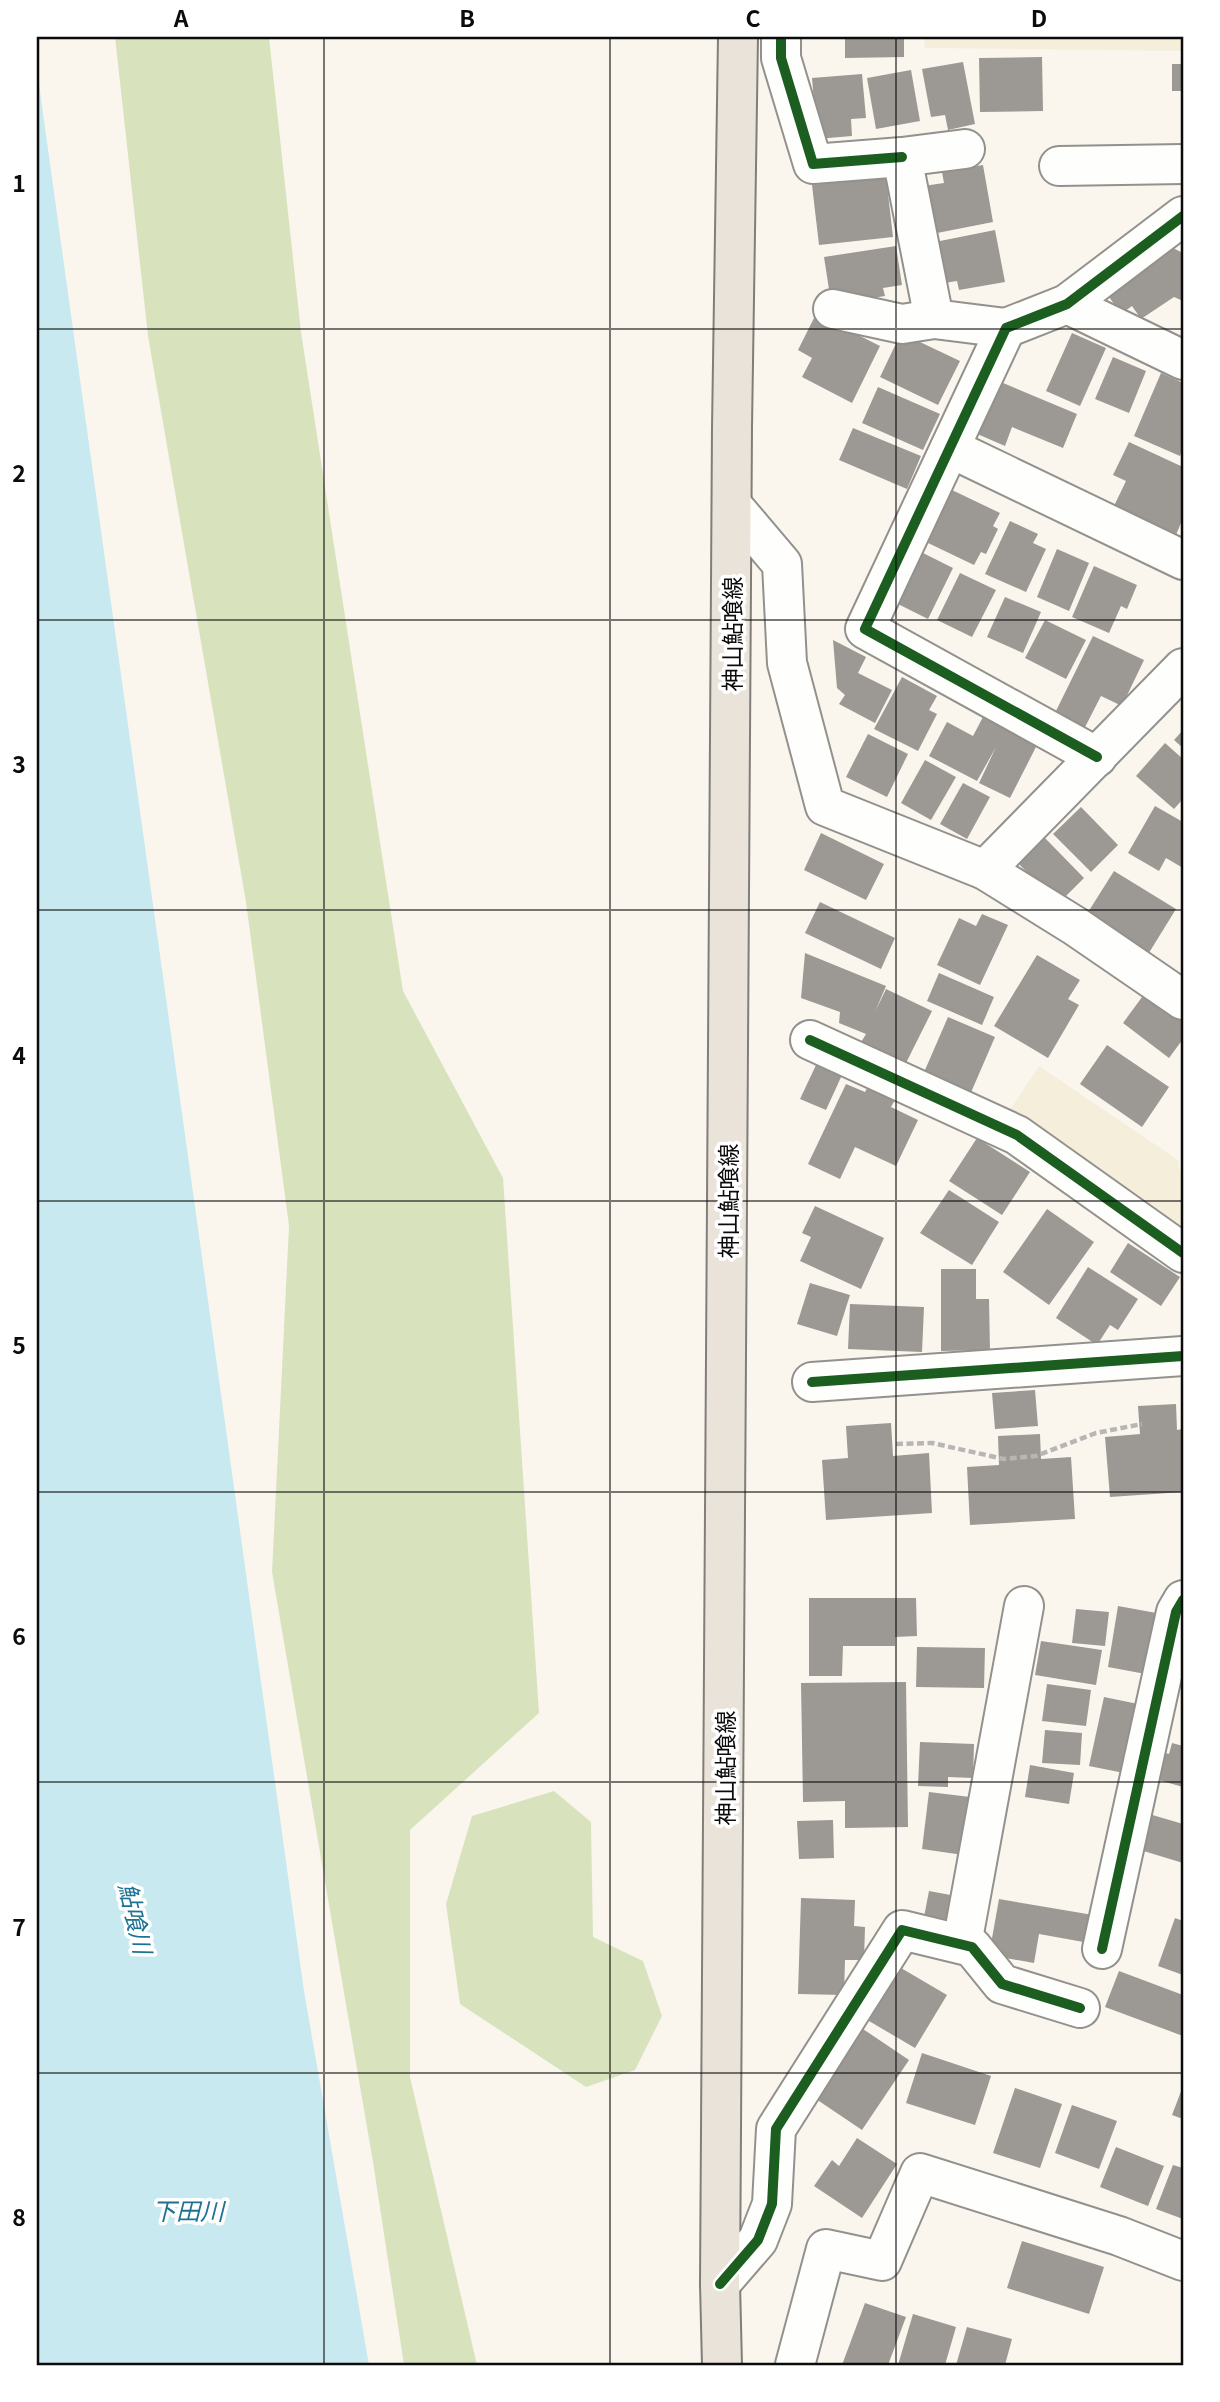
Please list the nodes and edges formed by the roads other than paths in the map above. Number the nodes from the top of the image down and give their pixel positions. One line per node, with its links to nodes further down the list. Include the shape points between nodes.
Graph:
1 (738, 37): 14 (main road, 神山鮎喰線)
2 (780, 37): 4 (street, via 781,58 813,164)
3 (965, 149): 4 (street)
4 (902, 157): 10 (street)
5 (1183, 164): 6 (street)
6 (1059, 166)
7 (1183, 216): 8 (street)
8 (1068, 304): 11 (street); 12 (street)
9 (833, 309): 10 (street, via 902,324)
10 (934, 319): 11 (street)
11 (1006, 328): 13 (street)
12 (1183, 360)
13 (950, 448): 15 (street); 17 (street, via 865,629)
14 (732, 505): 18 (street, via 782,564 787,663 825,806); 30 (main road, 神山鮎喰線)
15 (1183, 559)
16 (1183, 668): 17 (street)
17 (1097, 757): 18 (street)
18 (985, 870): 19 (street)
19 (1183, 1000)
20 (810, 1040): 21 (street, via 1017,1135)
21 (1183, 1254)
22 (1183, 1356): 23 (street)
23 (811, 1382)
24 (1183, 1600): 27 (street, via 1175,1612)
25 (1024, 1606): 26 (street)
26 (962, 1944): 28 (street, via 972,1947 1002,1984); 30 (street, via 902,1930 776,2129 772,2204 758,2240)
27 (1102, 1949)
28 (1080, 2008)
29 (1183, 2261): 32 (street, via 920,2173 882,2261 826,2249)
30 (720, 2284): 31 (main road, 神山鮎喰線)
31 (722, 2365)
32 (795, 2365)

